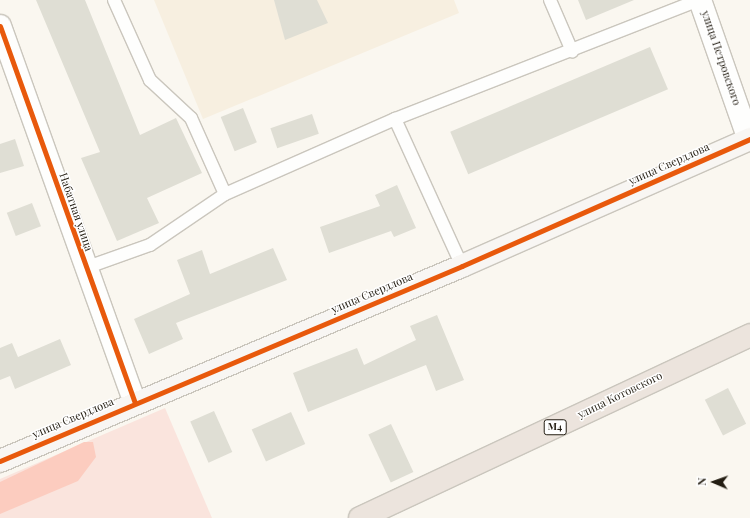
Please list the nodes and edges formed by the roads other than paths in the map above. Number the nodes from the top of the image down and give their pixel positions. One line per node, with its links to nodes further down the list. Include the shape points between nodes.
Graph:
1 (114, 0): 8 (lane, via 150,80 191,118)
2 (550, 0): 5 (lane)
3 (699, 0): 5 (lane); 7 (street, улица Петровского)
4 (0, 26): 10 (street, Набатная улица)
5 (572, 50): 6 (lane)
6 (395, 119): 8 (lane); 9 (lane)
7 (750, 139): 9 (street, улица Свердлова)
8 (225, 194): 10 (lane, via 150,245)
9 (462, 266): 12 (street, улица Свердлова)
10 (85, 268): 12 (street, Набатная улица)
11 (750, 335): 14 (highway, улица Котовского / M4)
12 (135, 403): 13 (street, улица Свердлова)
13 (0, 461)
14 (360, 518)

